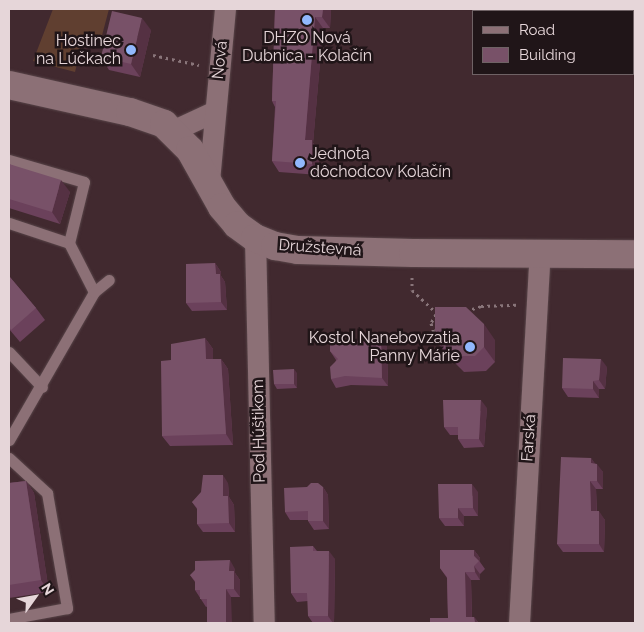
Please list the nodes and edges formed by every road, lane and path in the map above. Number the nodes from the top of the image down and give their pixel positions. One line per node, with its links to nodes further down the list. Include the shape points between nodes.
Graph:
1 (225, 9): 3 (street, Nová)
2 (154, 55): 3 (path)
3 (219, 70): 5 (street, Nová)
4 (9, 85): 6 (street, Družstevná, via 130,112 152,119)
5 (215, 111): 6 (street); 8 (street, Nová)
6 (172, 131): 8 (street, Družstevná, via 190,150)
7 (9, 160): 11 (lane, via 84,182)
8 (209, 181): 10 (street, Družstevná, via 222,207 237,225)
9 (9, 223): 11 (lane)
10 (255, 238): 12 (street, Družstevná, via 298,250); 27 (street, Pod Húštikom)
11 (69, 243): 16 (lane)
12 (540, 252): 13 (street, Družstevná); 17 (street, Farská)
13 (635, 254)
14 (412, 269): 20 (path, via 412,290)
15 (109, 280): 16 (lane)
16 (94, 292): 23 (lane)
17 (537, 304): 18 (path, via 482,306); 28 (street, Farská)
18 (462, 311)
19 (445, 313): 20 (path)
20 (436, 314): 21 (path, via 431,323 434,333)
21 (446, 334)
22 (9, 352): 23 (lane)
23 (42, 387): 24 (lane)
24 (9, 440)
25 (9, 458): 26 (lane, via 47,493 67,608)
26 (9, 619)
27 (264, 623)
28 (519, 623)

